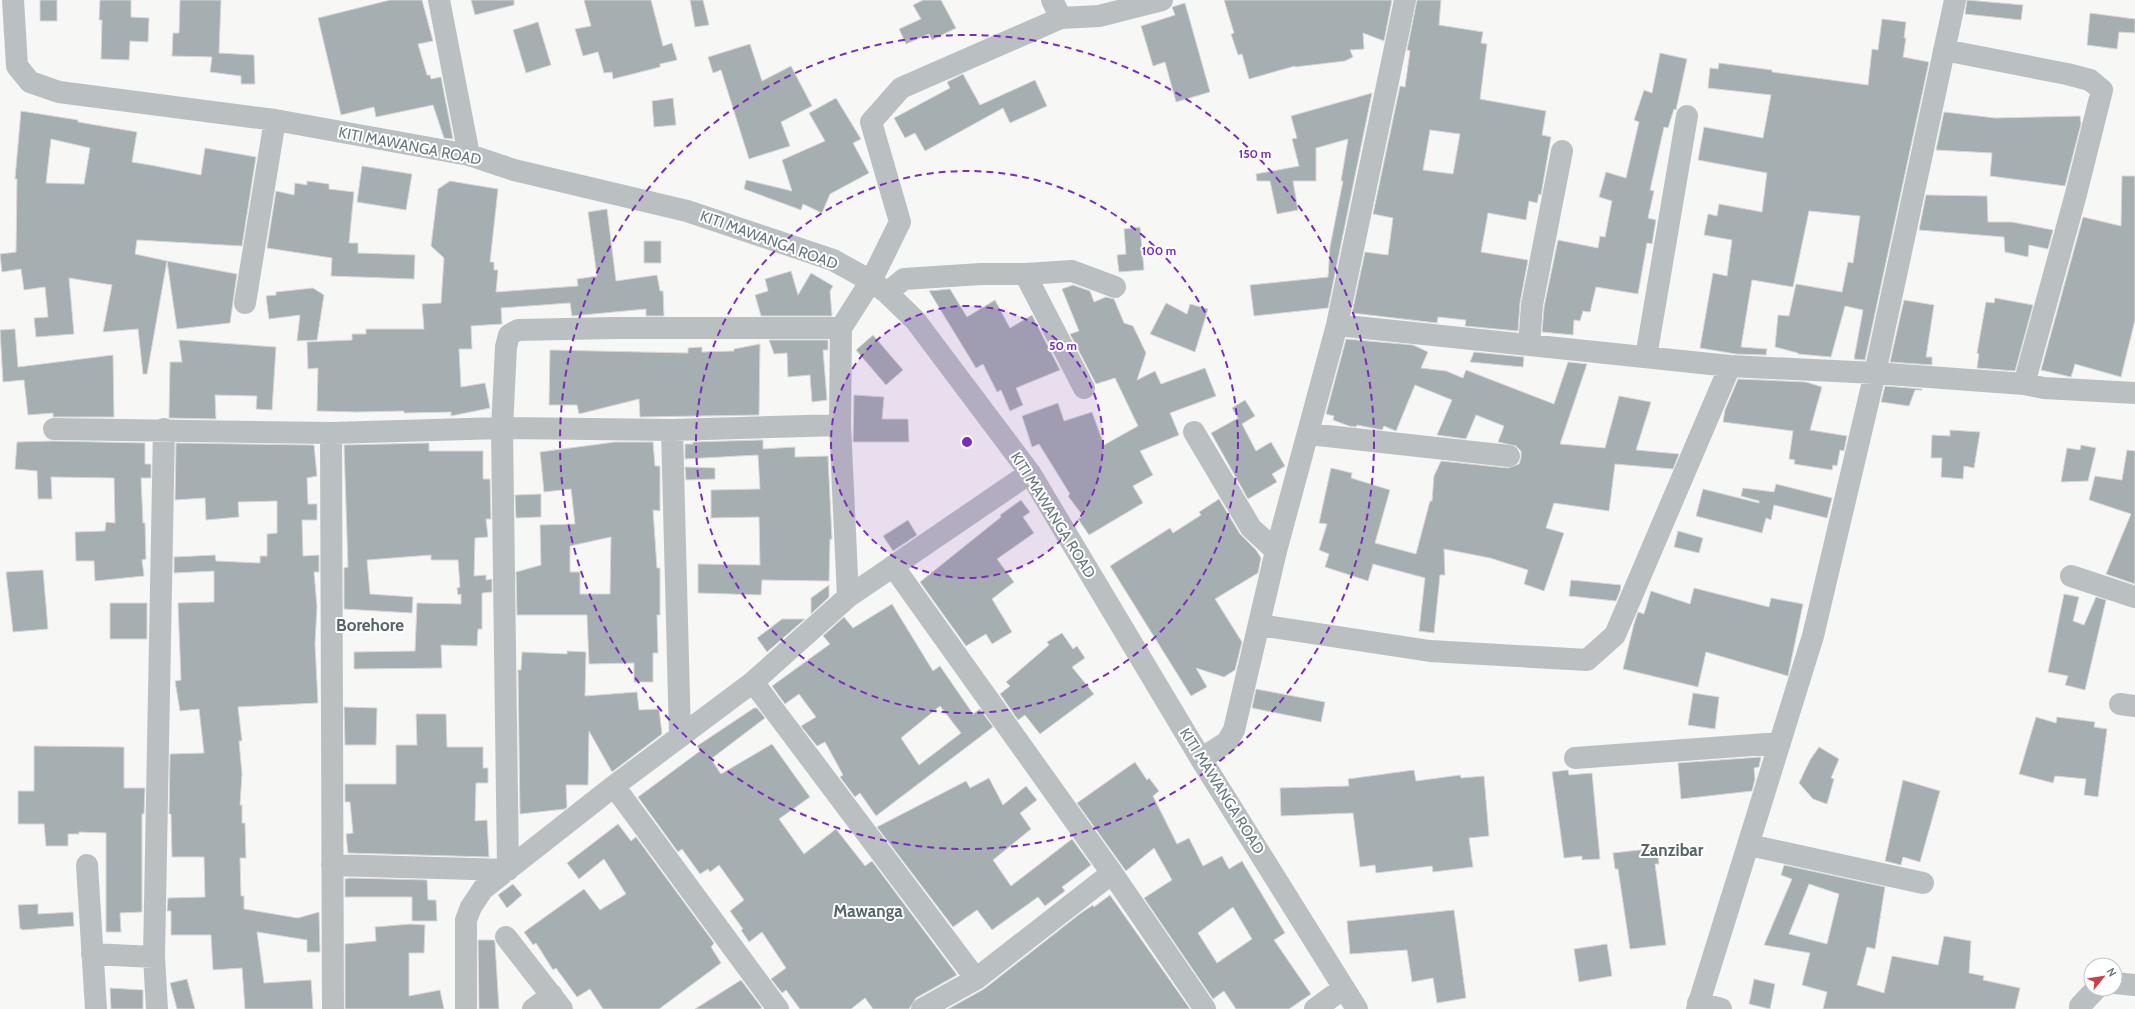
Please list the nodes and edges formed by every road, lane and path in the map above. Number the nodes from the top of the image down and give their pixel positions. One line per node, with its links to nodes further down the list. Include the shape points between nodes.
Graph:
1 (13, 0): 9 (street, KITI MAWANGA ROAD, via 17,66 30,82 59,92)
2 (439, 0): 11 (street)
3 (1162, 0): 6 (street, via 1099,16)
4 (1406, 0): 16 (street)
5 (1955, 0): 7 (street)
6 (1057, 9): 13 (street, via 901,88 871,122 900,222)
7 (1944, 50): 21 (street); 22 (street, via 2067,74 2090,80 2102,90)
8 (1687, 116): 19 (street)
9 (275, 120): 11 (street, KITI MAWANGA ROAD); 15 (street)
10 (1562, 151): 18 (street, via 1532,305)
11 (469, 155): 13 (street, KITI MAWANGA ROAD, via 514,170 687,211 833,260)
12 (1025, 274): 13 (street, via 904,279); 14 (street, via 1072,271); 23 (street)
13 (879, 287): 17 (street); 34 (street, KITI MAWANGA ROAD, via 915,320)
14 (1115, 287)
15 (245, 303)
16 (1336, 325): 18 (street); 32 (street)
17 (841, 328): 25 (street); 26 (street, via 518,330 509,335 506,347)
18 (1529, 345): 19 (street)
19 (1646, 357): 20 (street)
20 (1730, 366): 21 (street); 40 (street, via 1615,635 1587,660 1430,651)
21 (1875, 373): 22 (street); 43 (street, via 1813,636)
22 (2024, 384): 24 (street, via 2044,388)
23 (1084, 388)
24 (2135, 393)
25 (840, 425): 29 (street); 38 (street)
26 (502, 428): 29 (street); 31 (street); 50 (street)
27 (54, 429): 28 (street)
28 (164, 429): 31 (street); 55 (street)
29 (672, 430): 42 (street)
30 (1194, 432): 35 (street, via 1251,528)
31 (331, 434): 49 (street)
32 (1309, 434): 33 (street); 35 (street)
33 (1509, 456)
34 (1030, 473): 36 (street); 45 (street, KITI MAWANGA ROAD)
35 (1276, 551): 40 (street)
36 (893, 566): 38 (street); 51 (street)
37 (2071, 576): 39 (street)
38 (848, 597): 41 (street)
39 (2135, 597)
40 (1260, 625): 45 (street, via 1234,730 1227,742)
41 (752, 682): 42 (street); 56 (street)
42 (680, 736): 46 (street)
43 (1780, 743): 44 (street); 47 (street)
44 (1575, 758)
45 (1201, 759): 59 (street, KITI MAWANGA ROAD)
46 (614, 786): 50 (street); 68 (street)
47 (1749, 845): 52 (street); 62 (street)
48 (87, 865): 54 (street)
49 (332, 865): 50 (street); 65 (street)
50 (508, 870): 66 (street, via 483,889 466,920)
51 (1112, 874): 56 (street); 70 (street)
52 (1923, 883)
53 (506, 937): 61 (street)
54 (92, 954): 55 (street); 63 (street)
55 (154, 957): 64 (street)
56 (976, 979): 69 (street)
57 (2123, 984): 58 (street)
58 (2135, 985)
59 (1344, 988): 71 (street); 72 (street, KITI MAWANGA ROAD)
60 (2088, 997): 74 (street)
61 (557, 1002): 67 (street)
62 (1698, 1006): 73 (street)
63 (96, 1009)
64 (157, 1009)
65 (333, 1009)
66 (466, 1009)
67 (533, 1009)
68 (778, 1009)
69 (922, 1009)
70 (1205, 1009)
71 (1315, 1009)
72 (1357, 1009)
73 (1722, 1009)
74 (2080, 1009)

